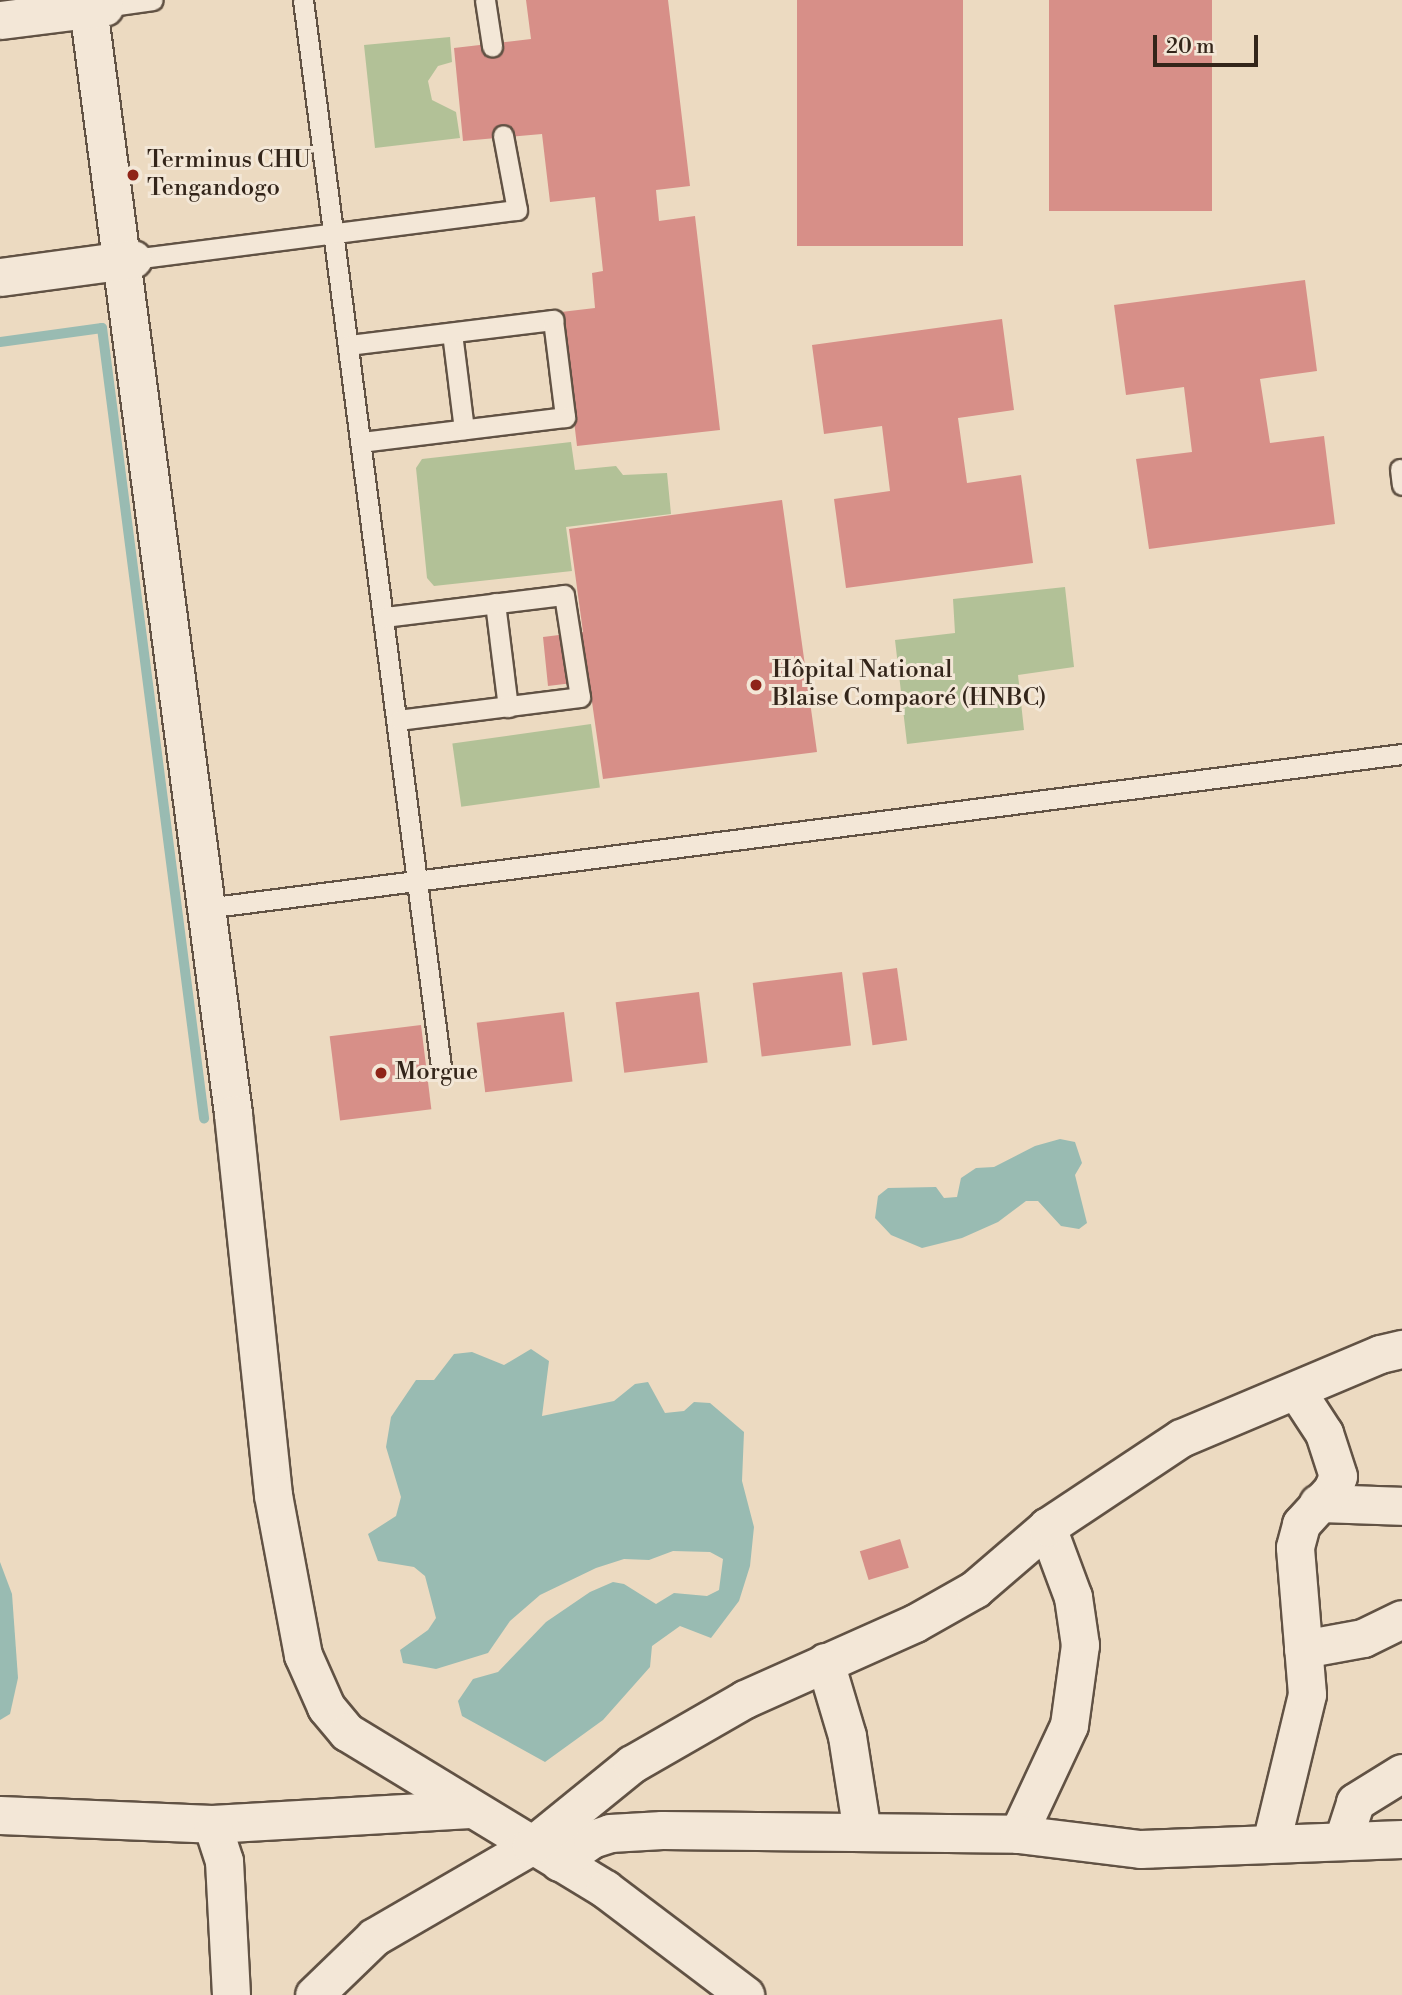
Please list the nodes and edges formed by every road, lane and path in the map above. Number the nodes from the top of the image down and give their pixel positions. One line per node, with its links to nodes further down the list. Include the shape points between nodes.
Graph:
1 (153, 0): 4 (lane)
2 (303, 0): 8 (lane)
3 (485, 0): 6 (lane)
4 (93, 5): 5 (street); 9 (street)
5 (0, 20)
6 (492, 46)
7 (503, 135): 8 (lane, via 517,210)
8 (335, 234): 9 (lane); 12 (lane)
9 (127, 260): 10 (street); 21 (street)
10 (0, 277)
11 (452, 333): 12 (lane); 13 (lane); 13 (lane, via 554,320 565,417)
12 (349, 345): 14 (lane)
13 (464, 429): 14 (lane)
14 (362, 442): 16 (lane)
15 (495, 604): 16 (lane); 17 (lane); 17 (lane, via 564,595 580,697)
16 (385, 617): 18 (lane)
17 (509, 707): 18 (lane)
18 (399, 720): 20 (lane)
19 (1402, 754): 20 (lane)
20 (421, 882): 21 (lane); 22 (lane)
21 (206, 908): 32 (street, via 237,1145 249,1300 273,1495 303,1655 326,1707 347,1732)
22 (441, 1066)
23 (1402, 1349): 24 (street)
24 (1296, 1390): 25 (street, via 1337,1462 1332,1490); 27 (street, via 1181,1438)
25 (1318, 1503): 26 (street); 29 (street, via 1301,1524 1295,1548)
26 (1402, 1506)
27 (1047, 1527): 30 (street, via 975,1589 915,1623); 36 (street, via 1073,1597 1080,1645 1069,1725)
28 (1402, 1619): 29 (street, via 1363,1638)
29 (1303, 1649): 39 (street, via 1307,1694)
30 (825, 1662): 35 (street, via 852,1761); 40 (street, via 745,1699 632,1764)
31 (1402, 1773): 38 (street, via 1356,1802)
32 (470, 1810): 34 (street); 40 (street)
33 (0, 1815): 34 (street)
34 (212, 1824): 41 (street, via 224,1861)
35 (862, 1832): 36 (street); 40 (street, via 610,1833)
36 (1018, 1834): 39 (street, via 1140,1849)
37 (1402, 1839): 38 (street)
38 (1343, 1840): 39 (street)
39 (1271, 1843)
40 (545, 1854): 42 (street, via 374,1937); 43 (street, via 605,1889)
41 (232, 1995)
42 (314, 1995)
43 (745, 1995)

